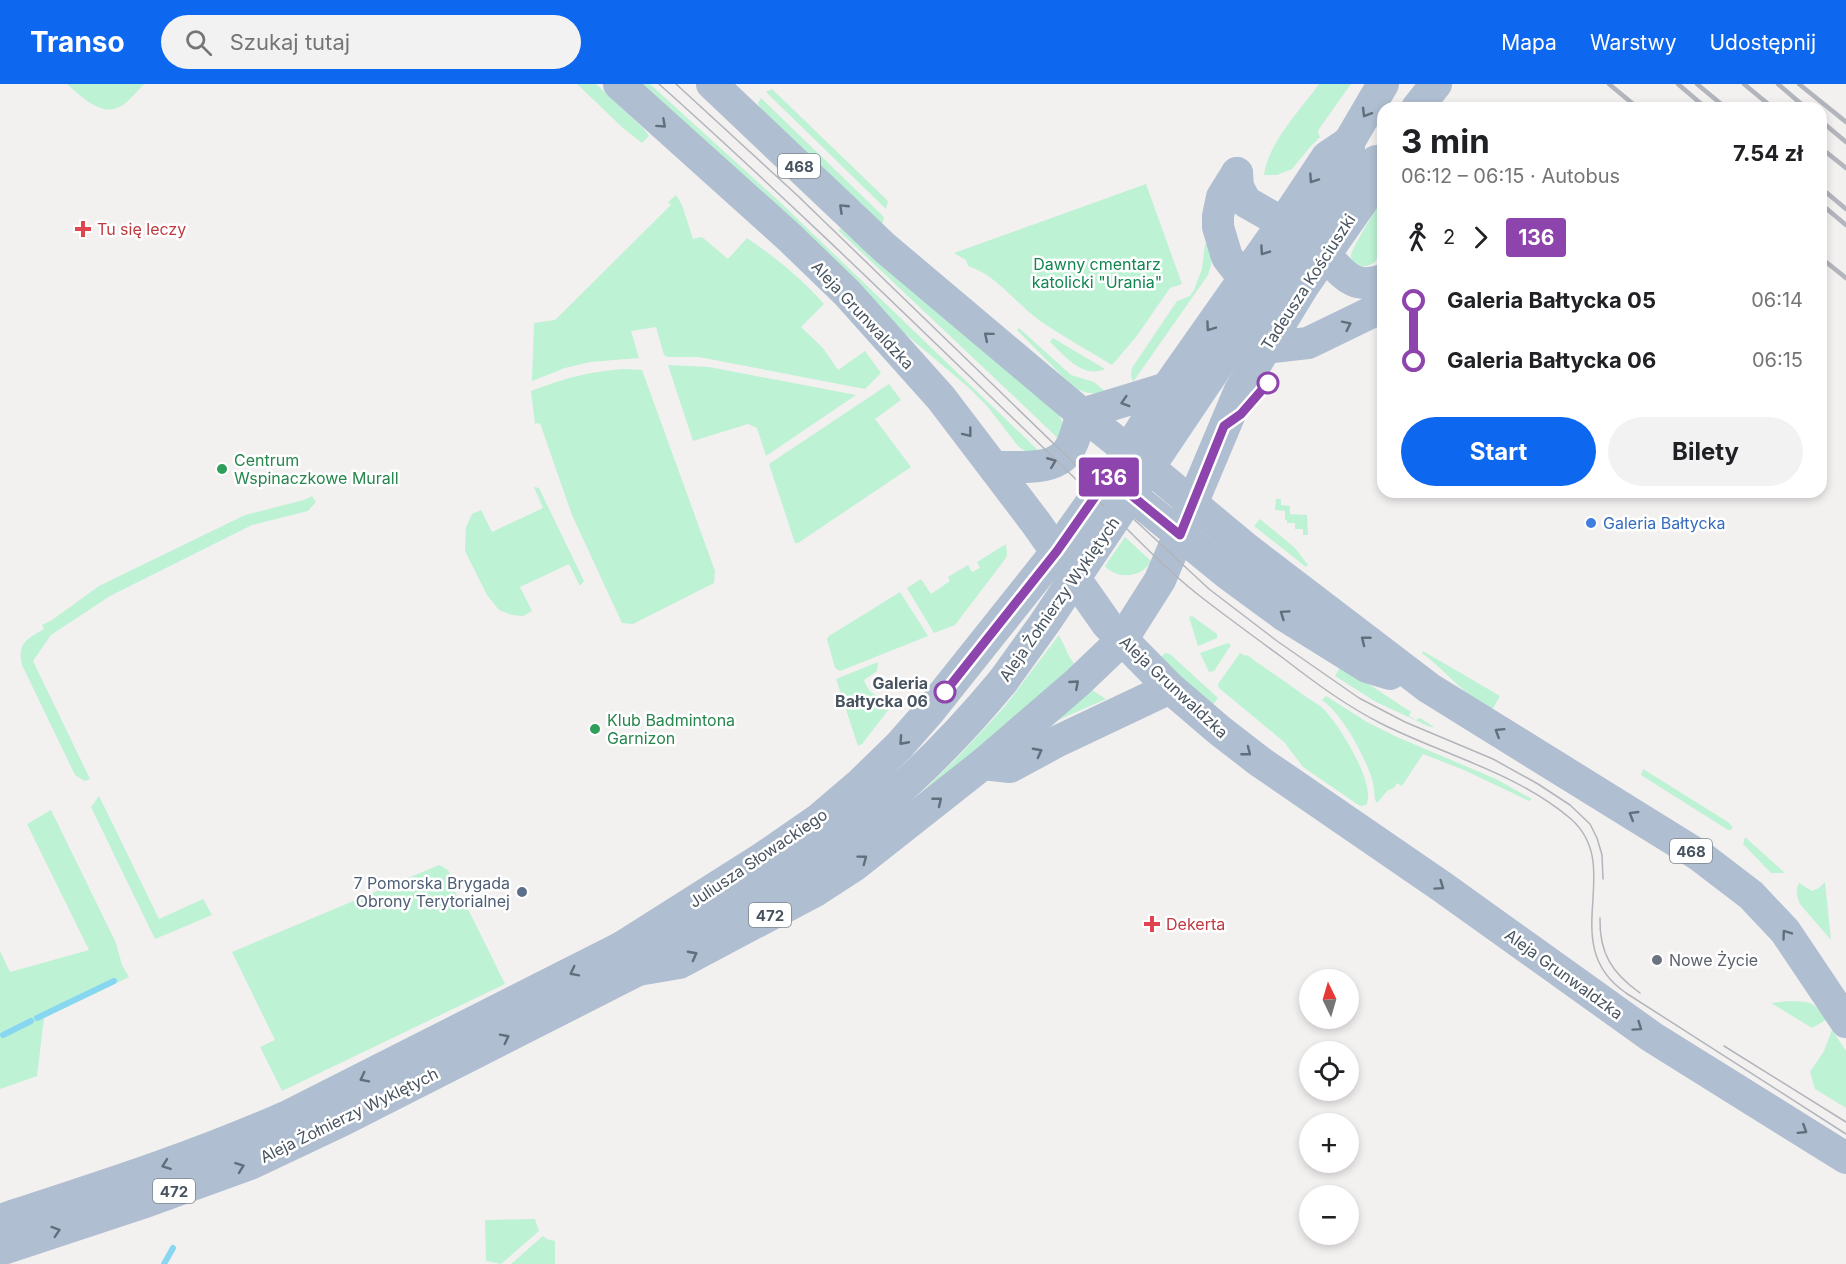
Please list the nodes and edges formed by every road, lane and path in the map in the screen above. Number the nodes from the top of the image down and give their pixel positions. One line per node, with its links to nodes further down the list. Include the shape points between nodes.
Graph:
1 (619, 84): 16 (main road, Aleja Grunwaldzka, one-way to 16, via 847,293 941,398)
2 (712, 84): 14 (main road, 468, one-way to 2, via 885,248)
3 (1383, 84): 4 (main road, Aleja Żołnierzy Wyklętych, one-way to 4)
4 (1378, 102)
5 (1377, 107): 6 (main road, Aleja Żołnierzy Wyklętych, one-way to 6)
6 (1364, 156): 7 (main road, one-way to 7, via 1327,157); 8 (main road, Tadeusza Kościuszki, via 1370,190); 27 (main road, Aleja Żołnierzy Wyklętych, bridge, via 1044,624 958,734 862,821 825,849 774,882)
7 (1283, 223): 9 (main road, one-way to 9); 9 (main road, via 1246,202 1238,187 1237,173 1222,197 1218,227 1227,257)
8 (1325, 255): 10 (main road, via 1359,284); 12 (main road, Tadeusza Kościuszki)
9 (1244, 279): 13 (main road, one-way to 13)
10 (1377, 282)
11 (1377, 307): 12 (main road, one-way to 11, via 1308,343)
12 (1265, 348): 18 (main road, Tadeusza Kościuszki, via 1240,390)
13 (1167, 388): 14 (main road, one-way to 14); 15 (main road)
14 (1082, 414): 15 (main road, 468); 16 (main road, one-way to 14, via 1044,466 1057,461 1071,446)
15 (1128, 451): 17 (main road); 18 (main road, 468)
16 (994, 467): 20 (main road, Aleja Grunwaldzka)
17 (1109, 477): 19 (main road); 20 (main road, Juliusza Słowackiego)
18 (1192, 504): 19 (main road, Tadeusza Kościuszki); 25 (main road, 468, one-way to 18)
19 (1180, 535): 22 (main road, Tadeusza Kościuszki); 25 (main road, one-way to 19, via 1367,667 1285,616)
20 (1057, 551): 21 (main road, Aleja Grunwaldzka); 27 (main road, Juliusza Słowackiego / 472, one-way to 27, via 927,713 860,784 819,819)
21 (1087, 598): 22 (main road); 23 (main road, Aleja Grunwaldzka)
22 (1149, 600): 23 (main road)
23 (1122, 640): 24 (main road, Aleja Grunwaldzka); 26 (main road, 472, one-way to 23)
24 (1170, 688): 26 (main road, one-way to 24, via 1010,767); 29 (main road, Aleja Grunwaldzka, one-way to 29, via 1258,761 1652,1036)
25 (1429, 688): 28 (main road, 468, one-way to 25, via 1785,931 1734,881)
26 (983, 764): 27 (main road, 472, one-way to 26, via 679,963 815,891 892,838)
27 (630, 958): 30 (main road, Aleja Żołnierzy Wyklętych / 472, one-way to 30, via 240,1137); 31 (main road, Aleja Żołnierzy Wyklętych / 472, one-way to 27, via 250,1164 353,1115)
28 (1846, 1022)
29 (1846, 1158)
30 (0, 1220)
31 (0, 1250)

